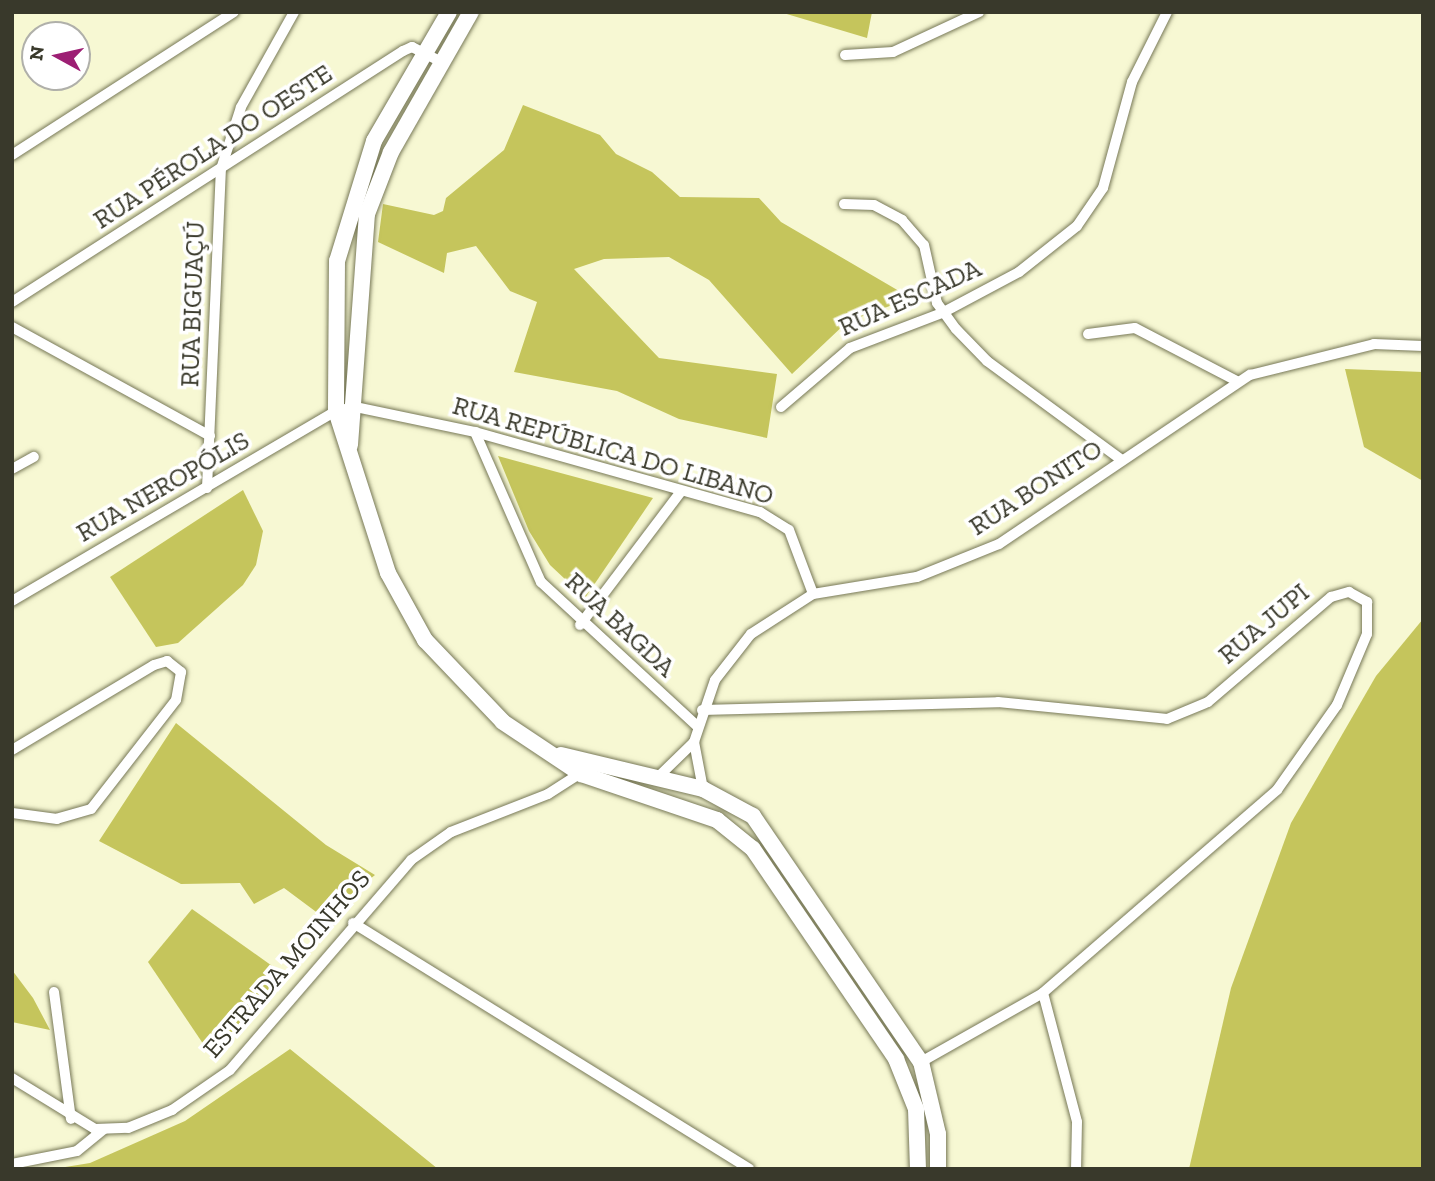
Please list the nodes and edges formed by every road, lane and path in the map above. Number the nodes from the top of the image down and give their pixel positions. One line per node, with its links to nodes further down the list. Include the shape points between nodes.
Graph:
1 (233, 12): 10 (street)
2 (294, 12): 11 (street, RUA BIGUAÇÚ, via 246,97)
3 (449, 12): 7 (main road)
4 (471, 12): 9 (main road)
5 (979, 12): 8 (street, via 893,51)
6 (1167, 12): 14 (street, RUA ESCADA, via 1132,82 1094,206 1052,250)
7 (425, 52): 9 (street); 11 (street, RUA PÉROLA DO OESTE, via 403,51); 21 (main road, via 374,141 347,212 336,272)
8 (845, 55)
9 (440, 61): 19 (main road, via 391,152 367,214 359,269)
10 (12, 156)
11 (221, 169): 13 (street, RUA PÉROLA DO OESTE); 23 (street, RUA BIGUAÇÚ)
12 (844, 204): 14 (street, via 888,209 917,234)
13 (12, 302)
14 (942, 313): 20 (street, RUA ESCADA, via 850,348); 26 (street, via 988,361)
15 (12, 327): 23 (street)
16 (1088, 334): 18 (street, via 1135,328)
17 (1423, 346): 18 (street, RUA BONITO, via 1374,344)
18 (1237, 381): 26 (street, RUA BONITO)
19 (355, 407): 21 (street, RUA NEROPÓLIS); 22 (street, RUA REPÚBLICA DO LIBANO); 24 (main road)
20 (781, 407)
21 (336, 411): 24 (main road); 28 (street, RUA NEROPÓLIS)
22 (475, 432): 29 (street, RUA REPÚBLICA DO LIBANO); 32 (street, RUA BAGDA, via 541,582)
23 (210, 436): 28 (street, RUA BIGUAÇÚ)
24 (350, 447): 37 (main road, via 403,608 483,704 552,753)
25 (34, 457): 27 (street)
26 (1122, 460): 30 (street, RUA BONITO, via 1009,538 959,562 917,577)
27 (12, 469)
28 (207, 488): 31 (street, RUA NEROPÓLIS)
29 (680, 493): 30 (street, RUA REPÚBLICA DO LIBANO, via 779,521 794,541); 32 (street)
30 (813, 594): 33 (street, RUA BONITO, via 751,634 715,680)
31 (12, 601)
32 (580, 625): 34 (street, RUA BAGDA)
33 (702, 710): 34 (street, RUA BONITO); 43 (street, RUA JUPI, via 998,702 1167,719 1208,702 1331,597 1349,592 1363,598 1369,620 1357,662 1297,767 1168,890)
34 (697, 726): 35 (street, RUA BONITO)
35 (694, 742): 38 (street); 39 (street)
36 (12, 750): 40 (street, via 154,665 167,661 181,672 176,700 110,791 91,809 57,818)
37 (587, 769): 38 (main road); 41 (street, ESTRADA MOINHOS, via 548,794 451,832 411,860); 50 (main road, via 717,820 753,849 891,1050 916,1109)
38 (657, 778): 39 (main road)
39 (703, 789): 44 (main road, via 753,816 769,834)
40 (12, 813)
41 (353, 923): 47 (street, ESTRADA MOINHOS, via 230,1070 146,1123); 49 (street)
42 (54, 992): 46 (street)
43 (1043, 993): 44 (street, RUA JUPI); 52 (street, via 1077,1122)
44 (922, 1062): 51 (main road, via 938,1134)
45 (12, 1077): 46 (street, ESTRADA MOINHOS)
46 (71, 1119): 47 (street, ESTRADA MOINHOS)
47 (104, 1129): 48 (street, via 77,1151)
48 (12, 1164)
49 (748, 1169)
50 (918, 1169)
51 (938, 1169)
52 (1076, 1169)

